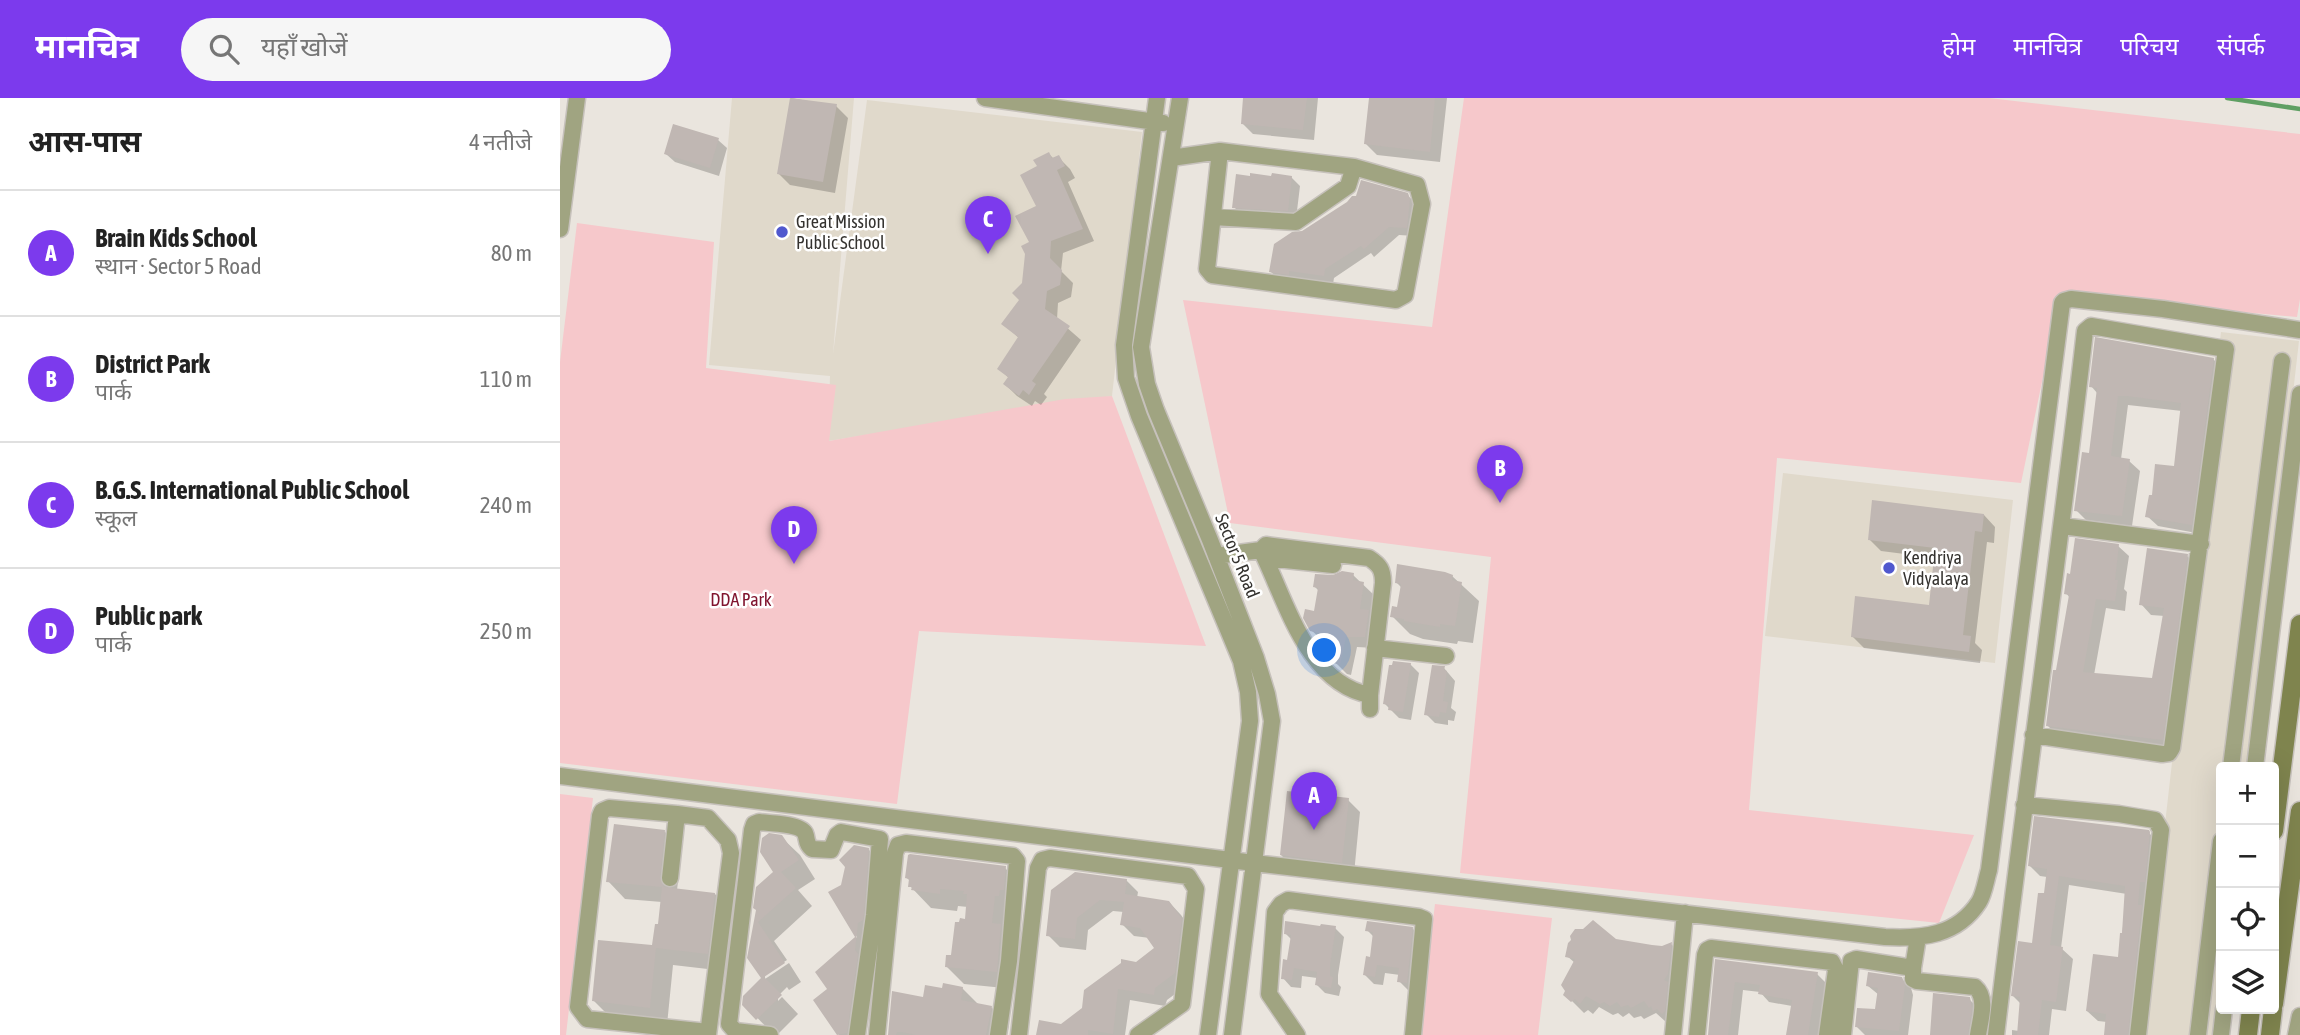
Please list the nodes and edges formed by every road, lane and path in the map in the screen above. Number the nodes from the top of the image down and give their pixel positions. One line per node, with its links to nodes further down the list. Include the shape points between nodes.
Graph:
1 (577, 98): 11 (street)
2 (985, 98): 5 (street)
3 (1157, 98): 5 (street, Sector 5 Road)
4 (1180, 98): 6 (street, Sector 5 Road)
5 (1154, 121): 6 (street); 33 (street, Sector 5 Road, via 1124,345 1126,378 1246,682 1250,720)
6 (1176, 125): 8 (street, Sector 5 Road)
7 (1220, 151): 8 (street); 9 (street); 10 (street)
8 (1171, 158): 20 (street, Sector 5 Road, via 1141,347 1156,410)
9 (1354, 167): 10 (street, via 1348,186 1296,222); 10 (street, via 1417,184 1422,204 1405,295 1396,300 1212,275 1207,269)
10 (1213, 217)
11 (560, 229)
12 (2300, 330): 39 (street, via 2163,309 2064,301 1989,870 1980,900 1964,921 1943,933)
13 (2282, 360): 15 (street)
14 (2300, 394): 16 (street)
15 (2264, 504): 16 (street); 26 (street)
16 (2286, 507): 27 (street)
17 (2062, 526): 18 (street); 18 (street, via 2085,331 2091,326 2226,349); 25 (street)
18 (2201, 544): 25 (street, via 2169,753)
19 (1263, 554): 20 (street); 21 (street); 23 (street, via 1266,545 1369,558 1377,564 1383,583); 23 (street, via 1304,644 1332,679 1370,702)
20 (1216, 556): 34 (street, Sector 5 Road, via 1256,658 1272,720)
21 (1333, 565)
22 (2300, 624): 32 (main road)
23 (1375, 648): 24 (street)
24 (1446, 656)
25 (2032, 735): 29 (street)
26 (2232, 762)
27 (2256, 762)
28 (560, 776): 33 (street)
29 (2024, 805): 63 (street); 64 (street, via 2119,814 2159,824)
30 (2300, 811): 41 (main road)
31 (677, 814): 35 (street); 47 (street, via 708,818 731,846); 47 (street, via 602,811 578,1007 587,1019)
32 (2275, 825)
33 (1230, 859): 34 (street); 54 (street, Sector 5 Road)
34 (1254, 863): 37 (street); 55 (street, Sector 5 Road)
35 (670, 878)
36 (2216, 883): 65 (street)
37 (1685, 913): 38 (street); 58 (street)
38 (1715, 917): 39 (street); 40 (street)
39 (1918, 937): 42 (street)
40 (1711, 948): 59 (street, via 1705,955); 60 (street, via 1832,962 1836,970)
41 (2279, 963)
42 (1913, 968): 61 (street, via 1851,961); 62 (street, via 1917,981 1979,990 1983,996)
43 (2223, 1014): 66 (street)
44 (2250, 1014): 67 (main road)
45 (2272, 1014): 68 (main road)
46 (2300, 1016): 69 (street)
47 (708, 1033)
48 (770, 1035): 49 (street, via 735,1031 729,1024 752,830 759,822 798,827 812,849 831,850 841,832 880,839)
49 (857, 1035)
50 (877, 1035): 51 (street, via 895,853 898,845 906,843 1013,856 1017,861)
51 (999, 1035)
52 (1019, 1035): 53 (street, via 1038,868 1042,860 1051,858 1188,876 1193,882 1196,889 1182,1004)
53 (1138, 1035)
54 (1208, 1035)
55 (1232, 1035)
56 (1297, 1035): 57 (street, via 1269,994 1275,912 1288,900 1424,919)
57 (1413, 1035)
58 (1673, 1035)
59 (1697, 1035)
60 (1827, 1035)
61 (1843, 1035)
62 (1978, 1035)
63 (1996, 1035)
64 (2138, 1035)
65 (2198, 1035)
66 (2221, 1035)
67 (2248, 1035)
68 (2270, 1035)
69 (2296, 1035)

